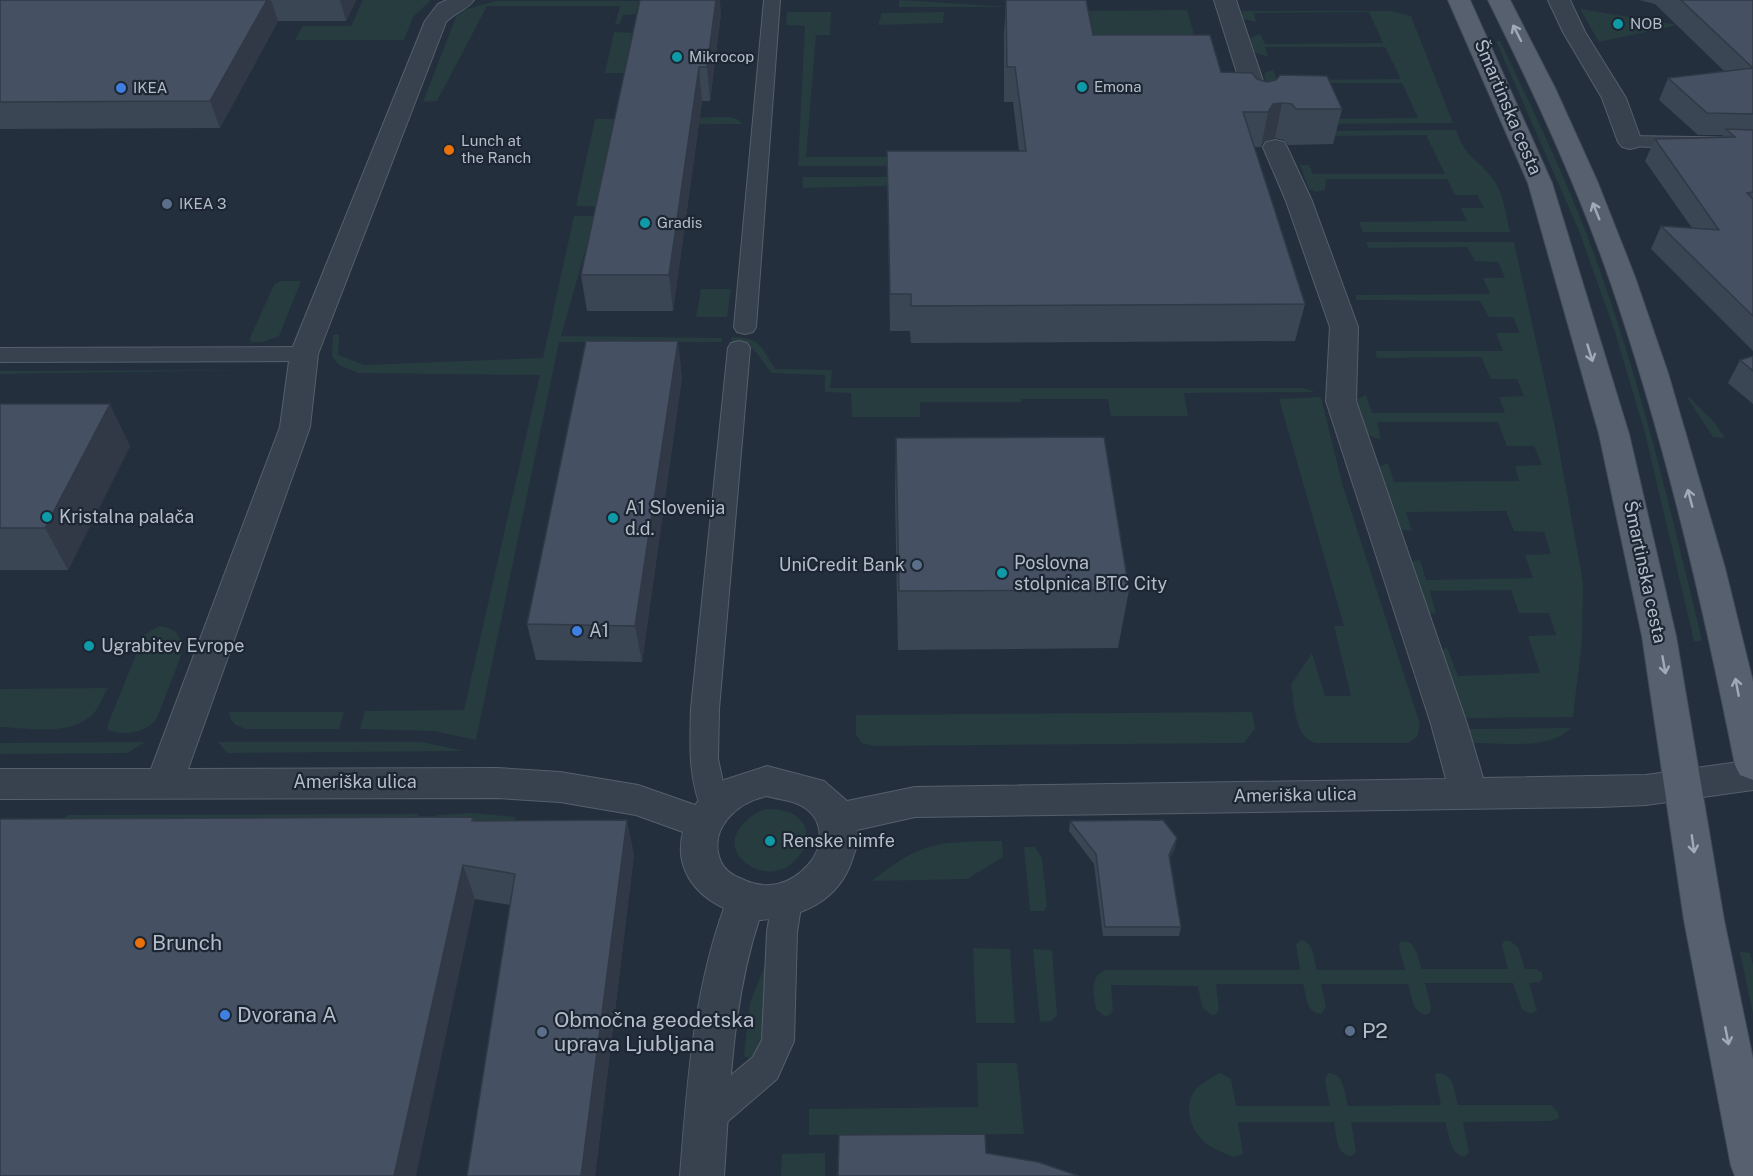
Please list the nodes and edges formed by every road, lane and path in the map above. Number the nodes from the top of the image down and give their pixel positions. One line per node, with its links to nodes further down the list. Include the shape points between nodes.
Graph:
1 (772, 0): 19 (lane, via 705,709)
2 (1225, 0): 7 (street)
3 (1459, 0): 17 (main road, Šmartinska cesta, one-way to 17, via 1540,183 1614,434 1659,636)
4 (1499, 0): 13 (main road, Šmartinska cesta, one-way to 4, via 1732,660 1699,532 1641,331 1562,128)
5 (1559, 0): 8 (street, via 1574,33 1614,98)
6 (456, 3): 11 (street, via 436,21)
7 (1260, 108)
8 (1630, 142): 9 (lane)
9 (1753, 144)
10 (1275, 147): 18 (street, via 1299,201 1344,327 1341,401)
11 (304, 354): 12 (lane); 15 (street, via 295,427)
12 (0, 355)
13 (1753, 765)
14 (1753, 776): 17 (street, Ameriška ulica)
15 (164, 783): 16 (street, Ameriška ulica); 19 (street, Ameriška ulica, via 420,782 560,787)
16 (0, 784)
17 (1684, 786): 18 (street, Ameriška ulica, via 1600,792); 24 (main road, Šmartinska cesta, one-way to 24, via 1704,920)
18 (1468, 792): 20 (street, Ameriška ulica, via 915,802)
19 (709, 815): 20 (street, via 731,793 767,781 799,786 814,794); 21 (street, via 699,848 708,879)
20 (838, 819): 22 (street, via 841,844 834,864 809,890)
21 (746, 901): 22 (street); 23 (street, via 728,951)
22 (786, 901): 23 (lane, via 778,1041 765,1068)
23 (707, 1117): 25 (street)
24 (1753, 1166)
25 (702, 1176)

